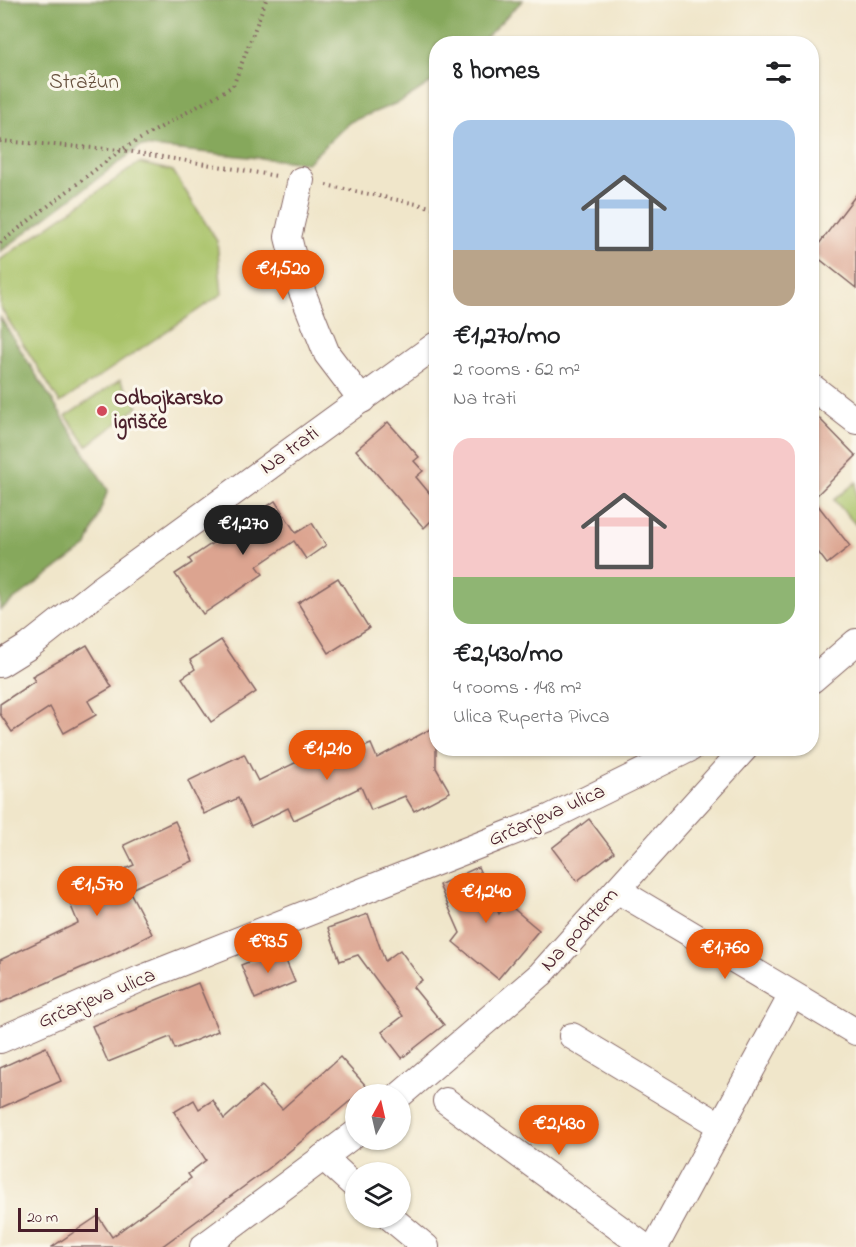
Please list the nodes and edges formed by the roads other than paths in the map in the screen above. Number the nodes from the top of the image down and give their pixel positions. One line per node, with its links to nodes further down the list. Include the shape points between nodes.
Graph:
1 (301, 180): 4 (street, via 288,237 301,289 327,354)
2 (429, 350): 4 (street, Na trati)
3 (819, 392): 5 (street)
4 (362, 400): 7 (street, Na trati)
5 (856, 421)
6 (856, 642): 8 (street)
7 (0, 664)
8 (819, 674)
9 (675, 756): 15 (street, Grčarjeva ulica, via 551,817 151,975)
10 (737, 756): 11 (street, Na podrtem)
11 (617, 890): 12 (street); 16 (street, Na podrtem, via 541,974)
12 (792, 995): 13 (street); 18 (street)
13 (856, 1032)
14 (572, 1036): 18 (street)
15 (0, 1040)
16 (411, 1086)
17 (446, 1101): 25 (street)
18 (721, 1126): 26 (street)
19 (345, 1141): 20 (street)
20 (323, 1157): 21 (street); 23 (street)
21 (345, 1177)
22 (403, 1228): 24 (street)
23 (204, 1247)
24 (426, 1247)
25 (645, 1247)
26 (655, 1247)

